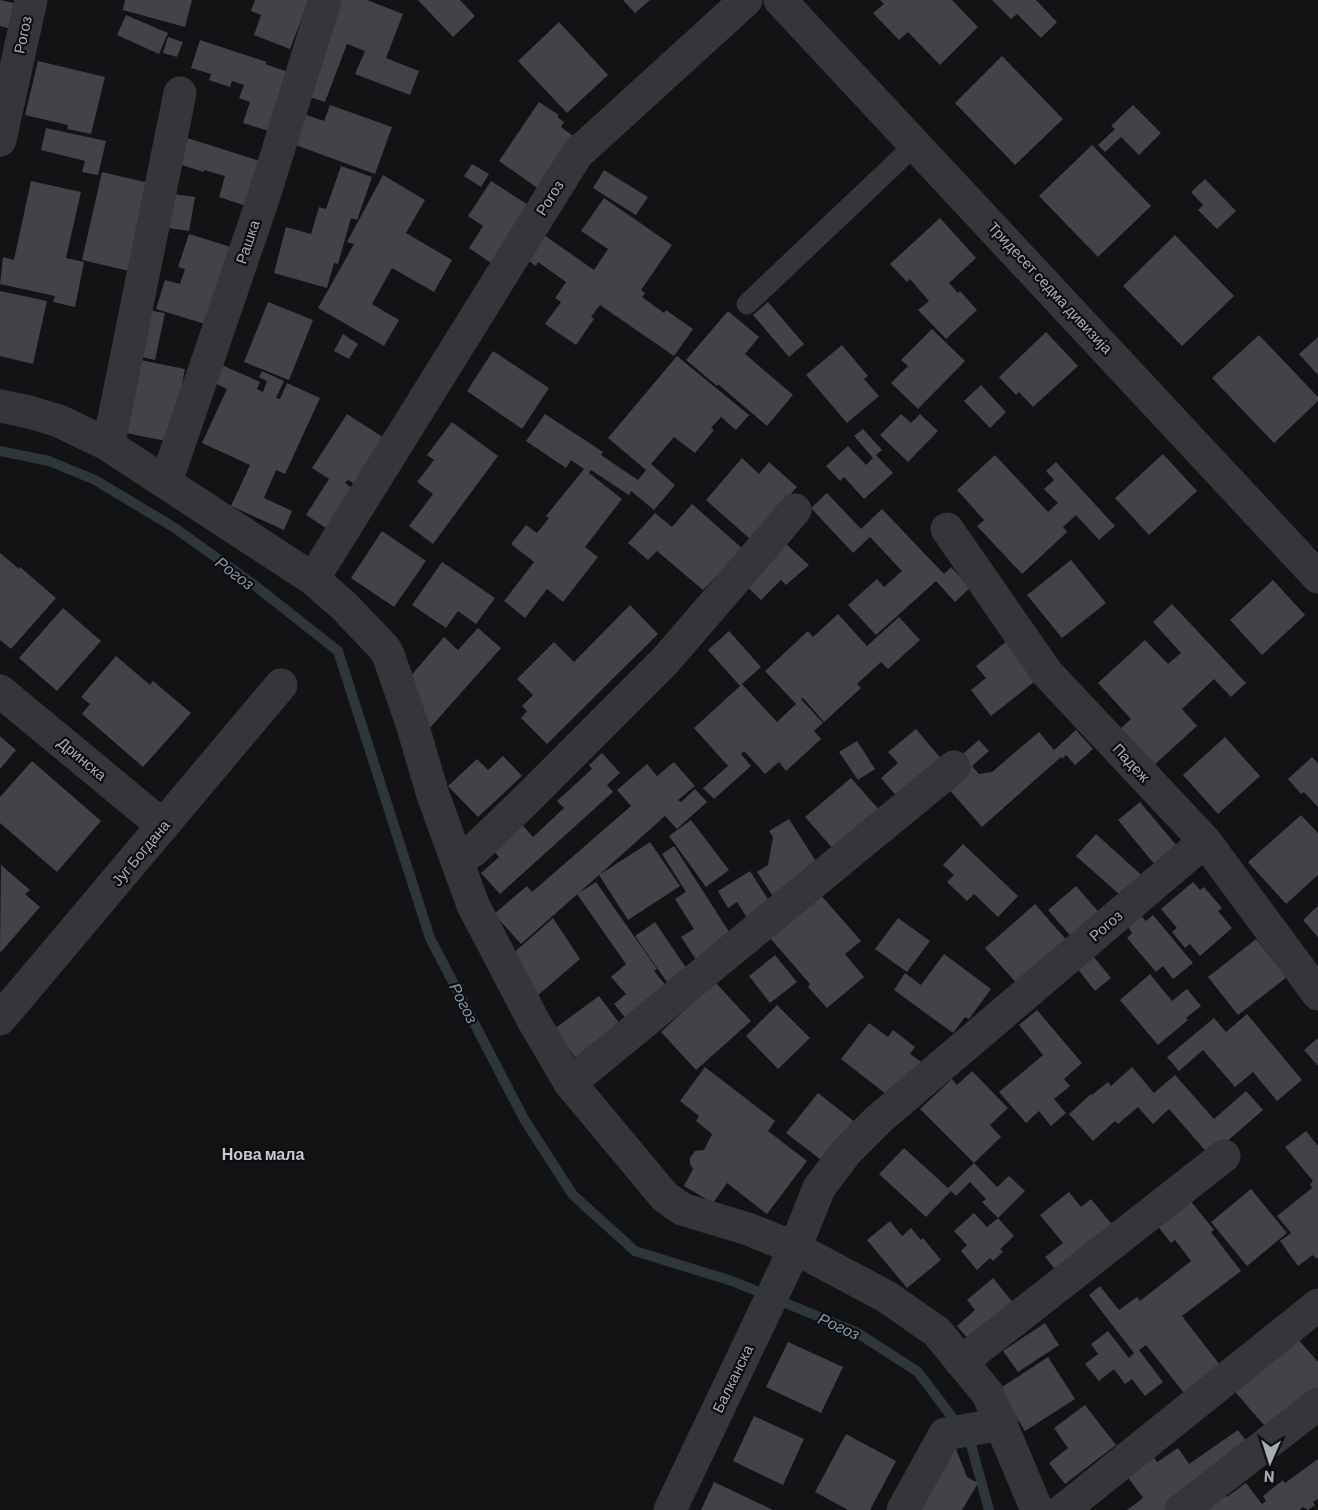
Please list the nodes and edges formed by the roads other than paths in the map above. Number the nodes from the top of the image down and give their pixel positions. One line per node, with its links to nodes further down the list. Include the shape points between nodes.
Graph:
1 (30, 0): 6 (street, Рогоз)
2 (325, 0): 11 (street, Рашка, via 263,199)
3 (746, 0): 15 (street, Рогоз, via 577,154)
4 (780, 0): 7 (street, Тридесет седма дивизија)
5 (180, 93): 10 (street, via 111,432)
6 (0, 140)
7 (916, 144): 8 (lane); 14 (street, Тридесет седма дивизија)
8 (747, 304)
9 (0, 406): 10 (street, via 58,421)
10 (105, 443): 11 (street)
11 (166, 482): 15 (street)
12 (795, 510): 21 (street, via 664,662 517,809 474,850)
13 (947, 529): 20 (street, Падеж, via 1047,673)
14 (1318, 577)
15 (313, 579): 21 (street, via 385,650)
16 (281, 685): 19 (street, Југ Богдана)
17 (0, 691): 19 (street, Дринска)
18 (954, 767): 24 (street)
19 (163, 826): 23 (street, Југ Богдана)
20 (1205, 840): 22 (street, Падеж); 26 (street, Рогоз, via 879,1119 846,1152 819,1188)
21 (457, 860): 24 (street, via 473,905)
22 (1318, 994)
23 (0, 1019)
24 (570, 1083): 26 (street, via 665,1197 682,1209 748,1229)
25 (1224, 1156): 28 (street)
26 (789, 1260): 28 (street, via 887,1297 937,1332); 31 (street, Балканска)
27 (1318, 1305): 34 (street)
28 (961, 1362): 30 (street, via 988,1394)
29 (1318, 1404): 35 (street)
30 (976, 1428): 32 (street, via 945,1434); 33 (street)
31 (670, 1510)
32 (903, 1510)
33 (1037, 1510)
34 (1063, 1510)
35 (1182, 1510)

